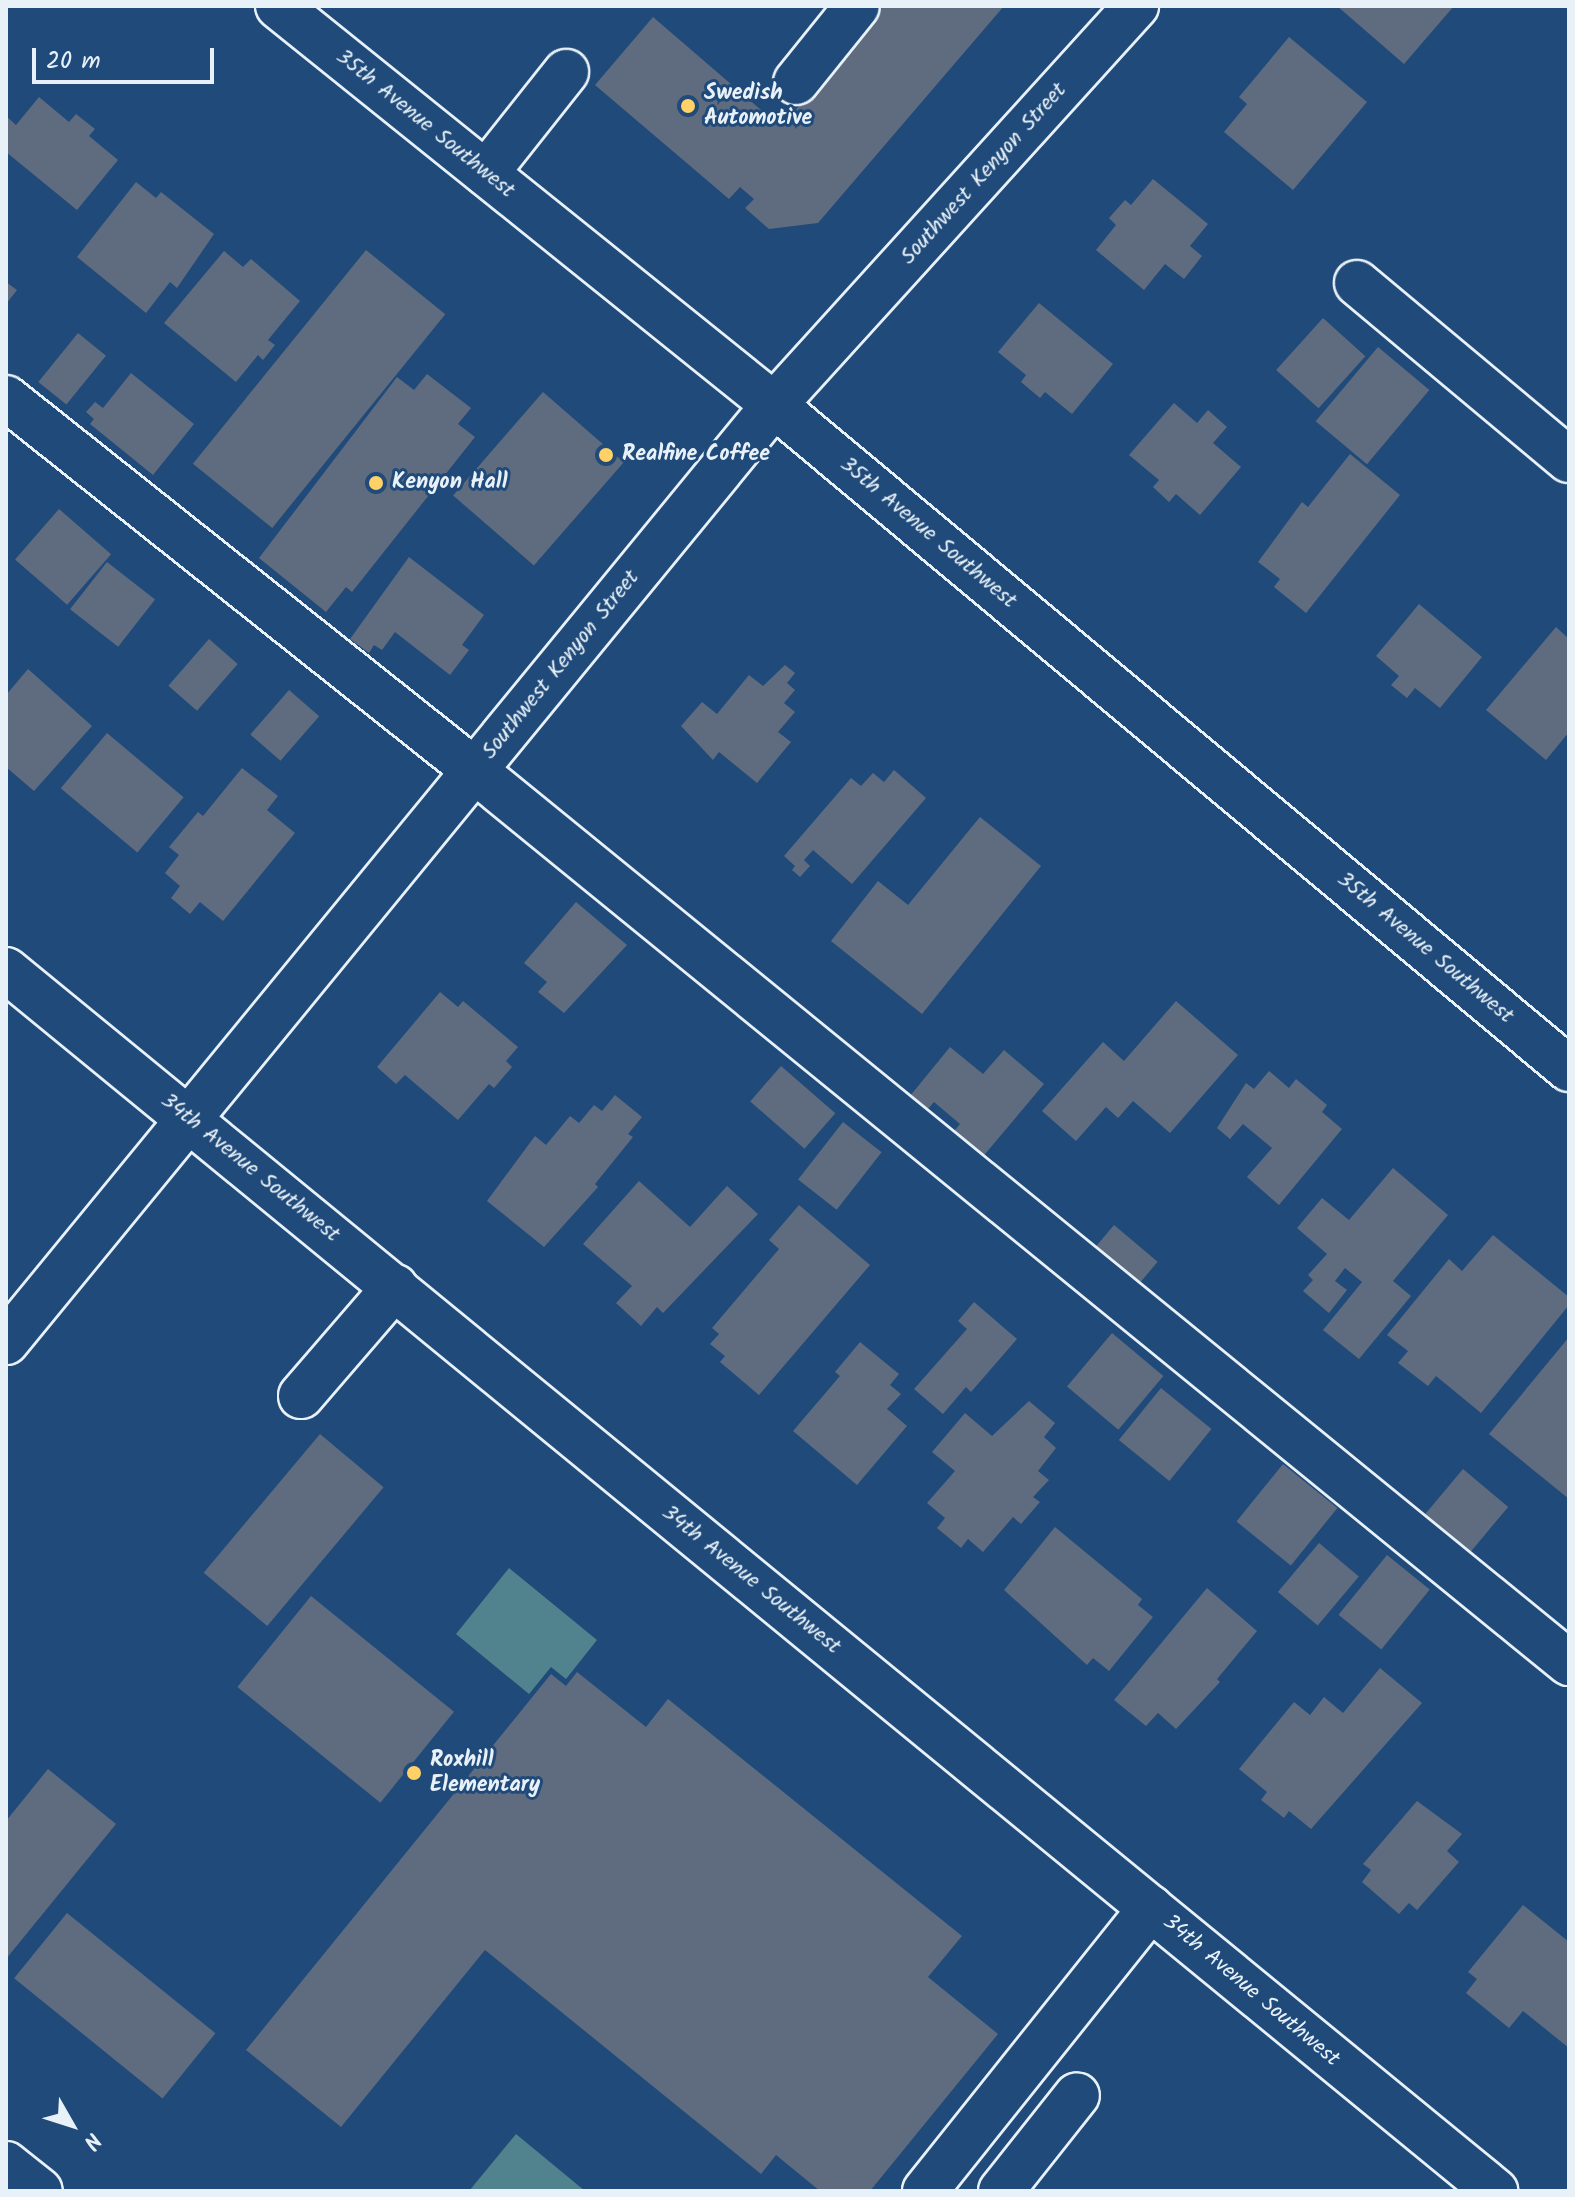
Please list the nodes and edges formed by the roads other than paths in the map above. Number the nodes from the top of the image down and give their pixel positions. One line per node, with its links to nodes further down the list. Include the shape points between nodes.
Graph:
1 (278, 6): 6 (street, 35th Avenue Southwest)
2 (857, 6): 5 (street)
3 (1136, 6): 9 (street, Southwest Kenyon Street)
4 (566, 72): 6 (street)
5 (796, 82)
6 (486, 173): 9 (street, 35th Avenue Southwest)
7 (1357, 283): 10 (street)
8 (6, 398): 11 (street)
9 (774, 405): 11 (street, Southwest Kenyon Street); 13 (street, 35th Avenue Southwest)
10 (1569, 460)
11 (474, 770): 14 (street, Southwest Kenyon Street); 18 (street)
12 (6, 970): 14 (street, 34th Avenue Southwest)
13 (1569, 1069)
14 (189, 1118): 15 (street, 34th Avenue Southwest); 16 (street, Southwest Kenyon Street)
15 (395, 1287): 17 (street); 19 (street, 34th Avenue Southwest)
16 (6, 1342)
17 (301, 1396)
18 (1556, 1638)
19 (1151, 1908): 23 (street); 25 (street, 34th Avenue Southwest)
20 (1077, 2095): 24 (street)
21 (6, 2164): 22 (street)
22 (40, 2191)
23 (925, 2191)
24 (1001, 2191)
25 (1495, 2191)

